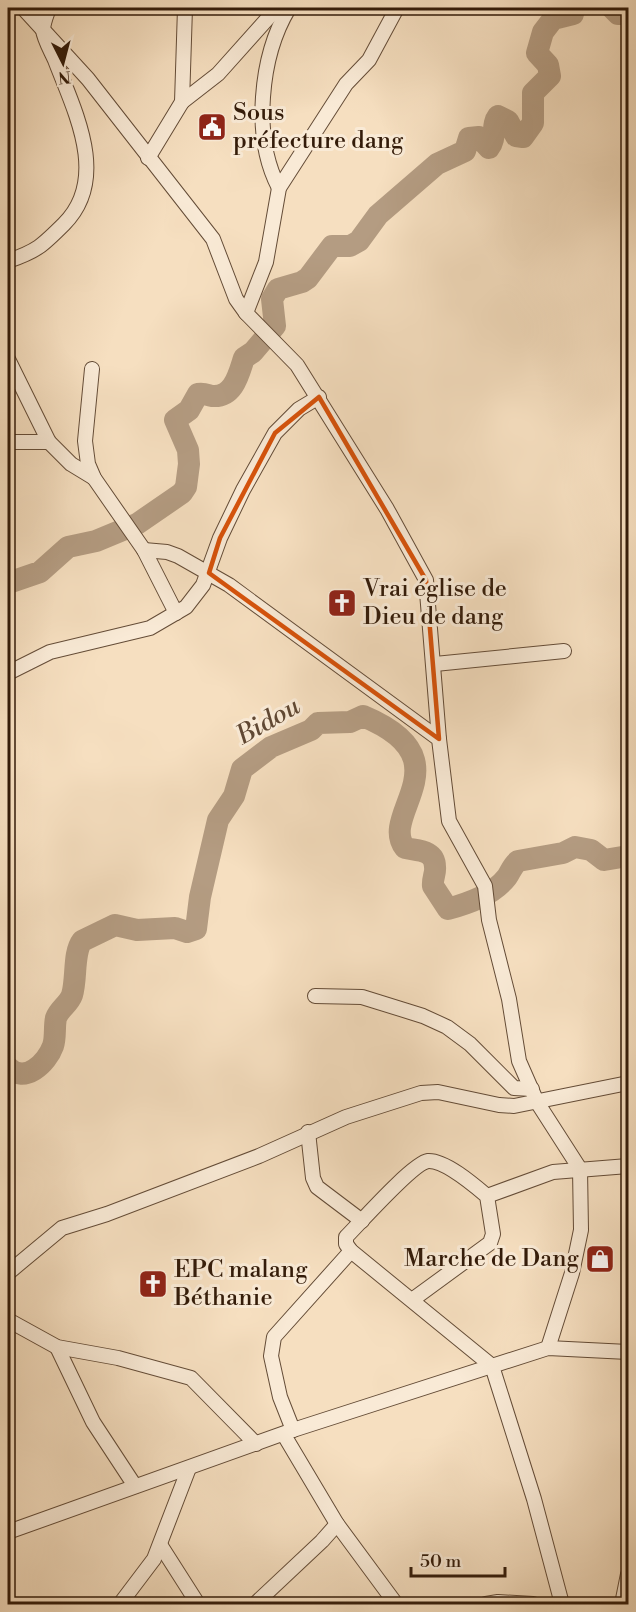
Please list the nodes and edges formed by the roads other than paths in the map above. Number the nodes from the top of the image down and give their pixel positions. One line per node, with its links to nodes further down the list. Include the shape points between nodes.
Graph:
1 (23, 8): 7 (street)
2 (49, 8): 7 (street)
3 (185, 8): 8 (street)
4 (277, 8): 8 (street, via 218,74)
5 (289, 8): 10 (street, via 266,61 264,75 266,154)
6 (397, 8): 10 (street, via 369,60 346,84)
7 (43, 29): 9 (street, via 88,79); 11 (street, via 81,129 86,183 69,220 36,251)
8 (182, 102): 9 (street)
9 (148, 158): 12 (street, via 213,239 236,299)
10 (279, 188): 12 (street, via 266,262)
11 (8, 261)
12 (246, 314): 15 (street, via 297,365)
13 (8, 359): 17 (street)
14 (92, 369): 18 (street, via 85,441)
15 (319, 397): 20 (street, via 299,409 275,434 220,538); 23 (street, via 426,580)
16 (8, 442): 17 (street)
17 (49, 442): 18 (street, via 71,464)
18 (94, 478): 19 (street)
19 (144, 550): 20 (street, via 167,552); 21 (street)
20 (209, 573): 21 (street, via 197,595); 25 (street)
21 (176, 613): 24 (street, via 150,628 51,652)
22 (564, 651): 23 (street)
23 (435, 664): 25 (street)
24 (8, 673)
25 (439, 740): 28 (street, via 449,821 485,886 519,1061)
26 (315, 996): 28 (street, via 362,997 423,1016 470,1044 514,1088)
27 (628, 1083): 28 (street)
28 (534, 1095): 29 (street, via 499,1106 438,1092 421,1093); 31 (street)
29 (308, 1132): 33 (street, via 317,1187); 35 (street, via 259,1156 63,1228)
30 (628, 1166): 31 (street)
31 (580, 1169): 32 (street, via 553,1172); 39 (street, via 581,1230)
32 (487, 1196): 33 (street, via 457,1173 426,1161); 36 (street, via 493,1234 490,1243)
33 (362, 1221): 34 (street, via 346,1237)
34 (351, 1251): 36 (street); 42 (street, via 274,1337 271,1356)
35 (8, 1273)
36 (412, 1300): 41 (street)
37 (8, 1320): 38 (street)
38 (57, 1347): 43 (street, via 118,1358 191,1378); 45 (street, via 93,1422)
39 (548, 1348): 40 (street); 41 (street)
40 (628, 1352)
41 (492, 1366): 42 (street); 56 (street, via 531,1487)
42 (289, 1432): 43 (street); 46 (street)
43 (256, 1444): 44 (street)
44 (189, 1468): 45 (street); 48 (street)
45 (135, 1486): 47 (street)
46 (337, 1524): 52 (street); 53 (street)
47 (8, 1532)
48 (160, 1546): 50 (street); 51 (street)
49 (628, 1574): 57 (street)
50 (120, 1605)
51 (198, 1605)
52 (255, 1605)
53 (396, 1605)
54 (486, 1605): 55 (street)
55 (534, 1605)
56 (562, 1605)
57 (622, 1605)

